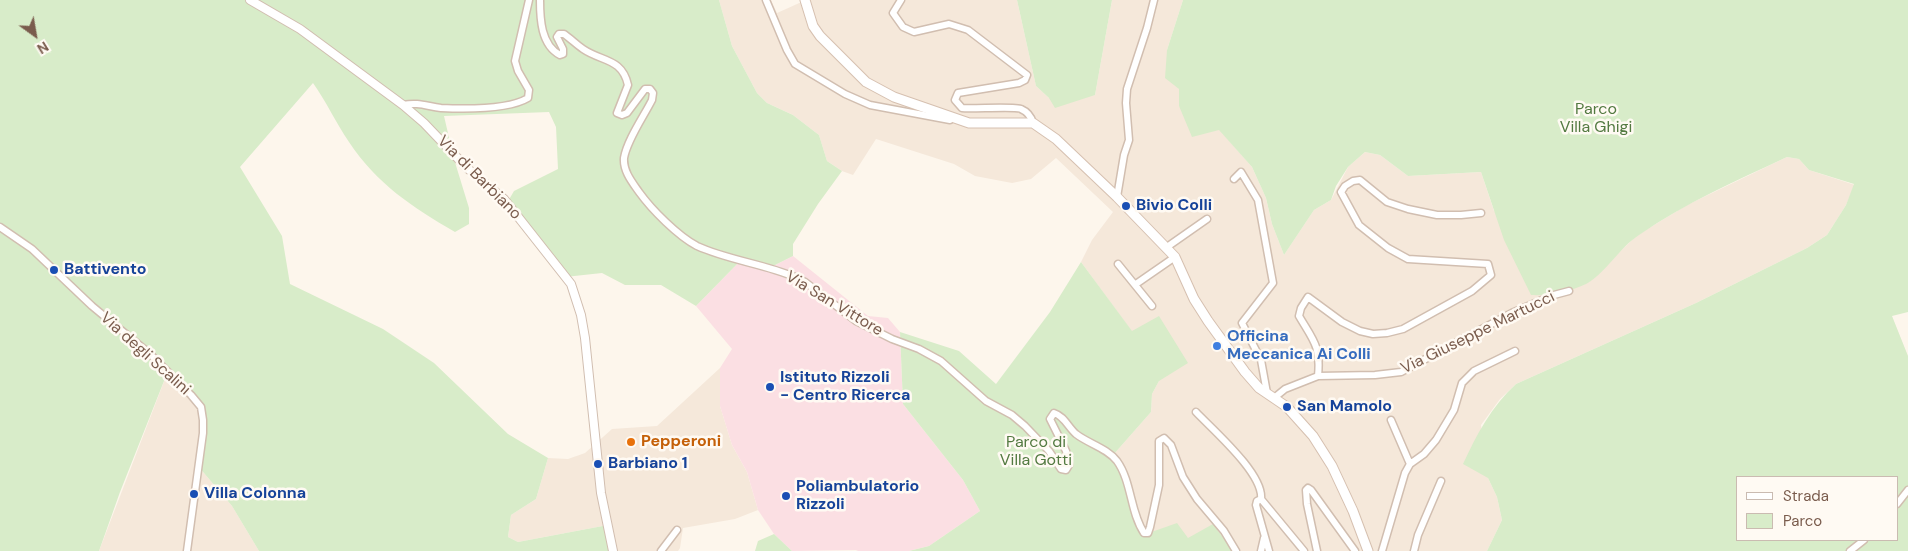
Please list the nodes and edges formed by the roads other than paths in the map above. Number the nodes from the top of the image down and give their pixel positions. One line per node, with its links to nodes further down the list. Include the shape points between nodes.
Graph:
1 (250, 0): 8 (street, Via di Barbiano, via 300,29)
2 (529, 0): 8 (street, via 515,61 529,90 528,98 519,104 479,108)
3 (540, 0): 38 (street, Via San Vittore, via 540,24 554,52 563,54 557,37 564,34 584,50 617,65 624,72 628,85 617,113 627,113 644,89 650,89 652,100 628,148 624,166 645,200 687,240 795,277 856,321 941,361 986,401 1025,426 1066,470 1069,465 1066,451 1050,419 1054,413 1059,415 1076,434 1117,462 1144,533 1148,533 1150,527 1158,485 1159,441 1164,438 1171,445 1183,478)
4 (766, 0): 9 (street, via 795,64 870,105)
5 (805, 0): 9 (main road, via 813,26 820,36 866,82 894,97)
6 (901, 0): 10 (street, via 894,13 903,27 914,32 949,24 968,30 1027,75 1019,83 958,94 955,100 962,108 1019,108 1031,116)
7 (1154, 0): 12 (street, via 1127,89 1129,140)
8 (403, 105): 36 (street, Via di Barbiano, via 513,208 571,284 585,338 601,493)
9 (969, 122): 10 (main road)
10 (1033, 123): 12 (main road, via 1048,132)
11 (1234, 179): 24 (street, via 1241,172 1258,200 1273,283 1242,323 1261,360)
12 (1117, 197): 16 (main road)
13 (1481, 212): 23 (street, via 1436,215 1387,202 1360,180 1344,186 1341,192 1359,225 1388,248 1408,259 1488,264 1491,275 1472,290 1403,328 1387,333 1360,331 1308,298 1300,308 1299,316 1317,347 1320,359)
14 (1207, 218): 16 (street)
15 (0, 227): 35 (street, Via degli Scalini, via 32,249 92,306 150,354 201,407 203,433)
16 (1167, 247): 17 (main road)
17 (1175, 257): 19 (street); 24 (main road, via 1208,321 1245,372)
18 (1118, 264): 19 (street)
19 (1136, 284): 21 (street)
20 (1569, 291): 23 (street, Via Giuseppe Martucci, via 1512,313 1401,372 1375,376)
21 (1152, 306)
22 (1515, 351): 27 (street, via 1474,371 1462,383 1454,410 1436,440)
23 (1318, 376): 24 (street, Via Giuseppe Martucci)
24 (1270, 396): 44 (main road, via 1287,407 1313,436 1332,466)
25 (1196, 412): 30 (street, via 1248,465 1262,493)
26 (1391, 420): 27 (street)
27 (1410, 464): 45 (street)
28 (1441, 481): 46 (street)
29 (1908, 490): 31 (street)
30 (1261, 499): 33 (street, via 1256,505); 41 (street)
31 (1898, 503)
32 (677, 530): 37 (street)
33 (1264, 537): 39 (street); 40 (street)
34 (1863, 541): 47 (street)
35 (187, 551)
36 (613, 551)
37 (660, 551)
38 (1236, 551)
39 (1261, 551)
40 (1268, 551)
41 (1304, 551)
42 (1317, 551): 43 (street, via 1307,504 1308,488)
43 (1355, 551)
44 (1368, 551)
45 (1382, 551)
46 (1414, 551)
47 (1850, 551)

